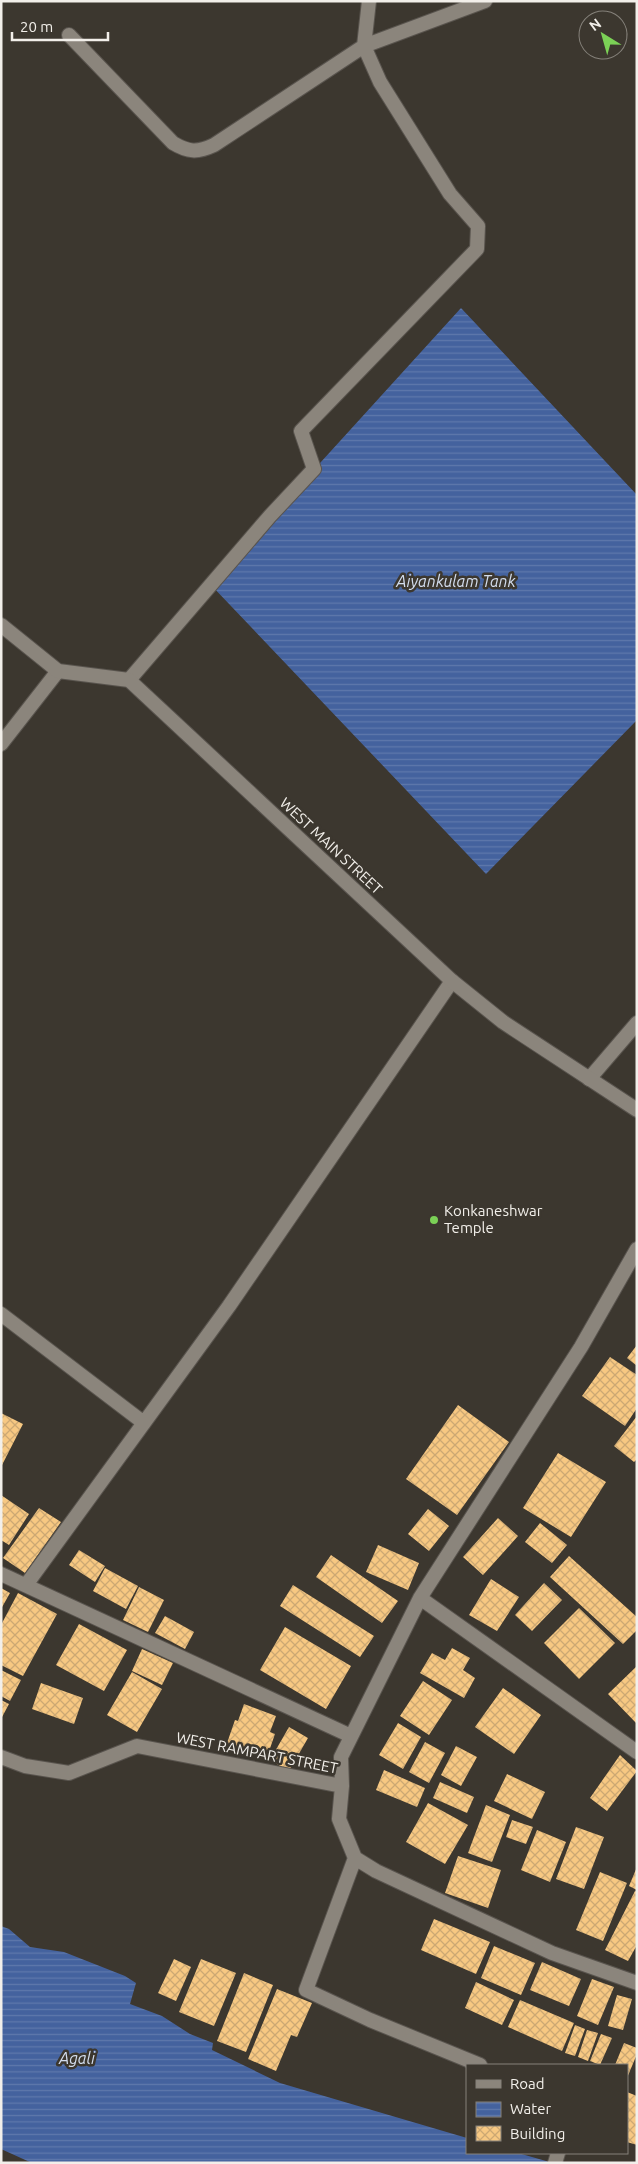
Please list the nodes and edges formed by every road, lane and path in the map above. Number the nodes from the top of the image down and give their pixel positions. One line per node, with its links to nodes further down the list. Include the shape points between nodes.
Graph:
1 (369, 1): 4 (street)
2 (485, 1): 4 (street)
3 (69, 35): 4 (street, via 173,143 186,151 200,151 214,145)
4 (364, 46): 7 (street, via 380,82 450,194 478,226 478,249 302,431 314,469)
5 (1, 625): 6 (street)
6 (58, 671): 7 (street); 8 (street)
7 (129, 680): 9 (street, WEST MAIN STREET)
8 (1, 744)
9 (452, 981): 11 (street, WEST MAIN STREET, via 503,1022); 15 (street, via 230,1306)
10 (637, 1023): 11 (street)
11 (589, 1079): 12 (street, WEST MAIN STREET)
12 (637, 1110)
13 (637, 1249): 18 (street, via 581,1347)
14 (1, 1314): 15 (street)
15 (144, 1423): 17 (street)
16 (1, 1574): 17 (street)
17 (26, 1585): 19 (street)
18 (420, 1598): 19 (street); 20 (street)
19 (351, 1736): 22 (street, via 341,1757)
20 (637, 1752)
21 (1, 1757): 22 (street, WEST RAMPART STREET, via 25,1766 69,1773 137,1746)
22 (342, 1786): 23 (street, WEST RAMPART STREET, via 339,1819)
23 (355, 1858): 24 (street, via 376,1871 552,1953); 25 (street, via 306,1990)
24 (637, 1983)
25 (478, 2064)

